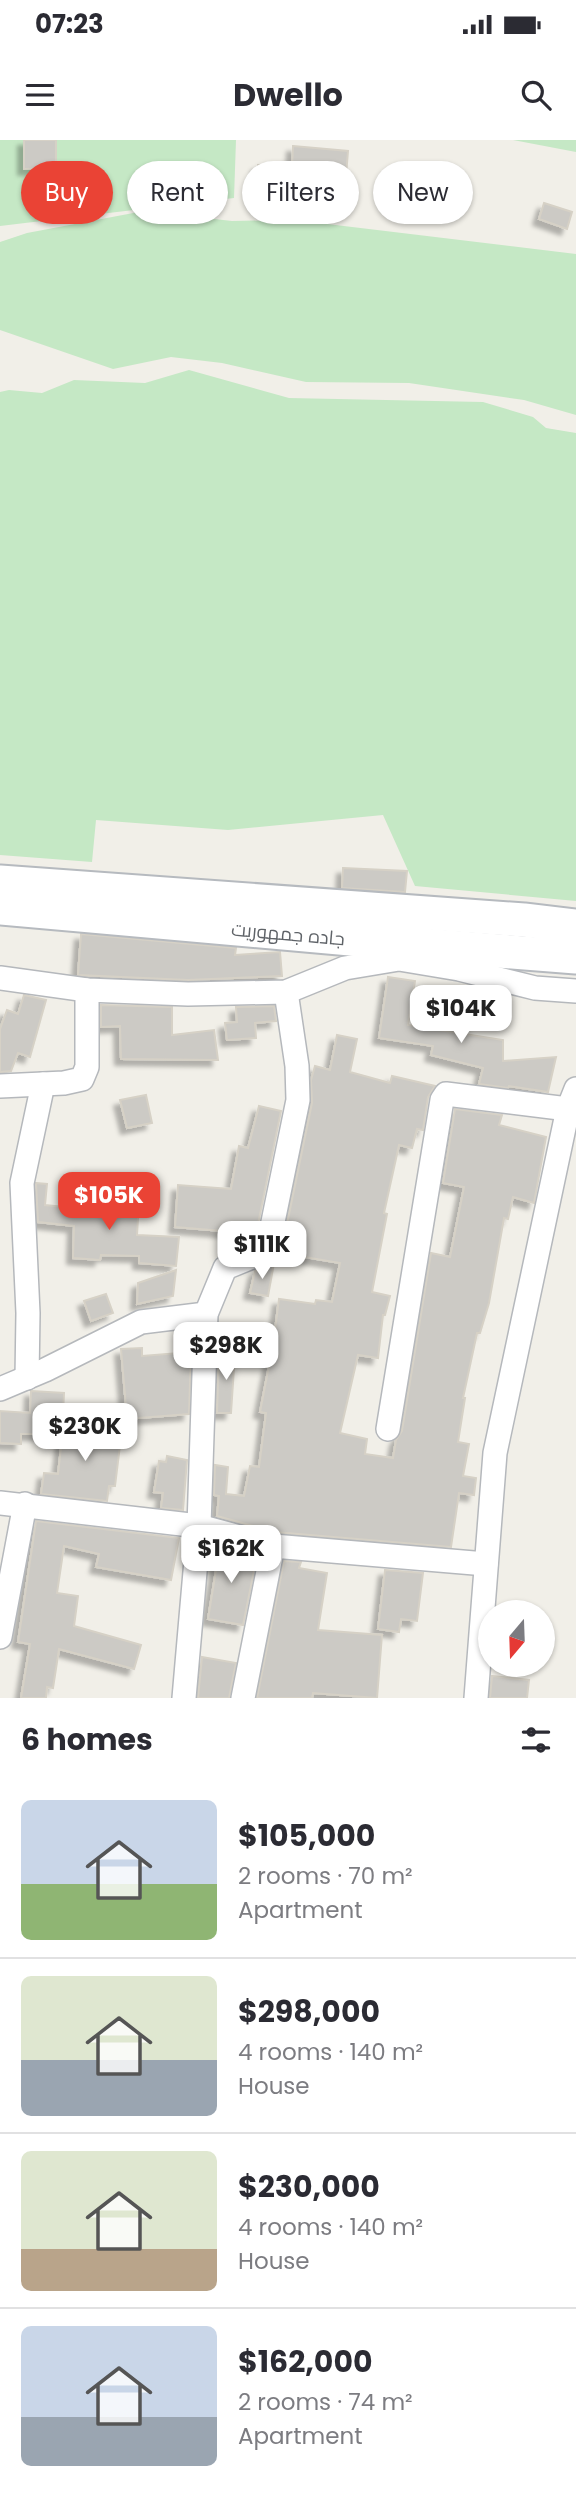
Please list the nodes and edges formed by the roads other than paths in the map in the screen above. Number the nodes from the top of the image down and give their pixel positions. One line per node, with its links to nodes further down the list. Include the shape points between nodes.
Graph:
1 (0, 882): 3 (main road, جاده جمهوریت)
2 (0, 908): 4 (main road, جاده جمهوریت)
3 (576, 926)
4 (519, 951): 5 (main road, جاده جمهوریت); 7 (street)
5 (576, 957)
6 (0, 978): 8 (street)
7 (535, 988): 9 (street, via 399,959 345,968); 10 (street)
8 (87, 990): 9 (street); 11 (street, via 87,1066 82,1079)
9 (286, 992): 14 (street, via 298,1100 267,1251 225,1268)
10 (576, 992)
11 (43, 1084): 12 (street); 15 (street, via 22,1183)
12 (0, 1086)
13 (572, 1099): 17 (street, via 446,1094 442,1100); 22 (street, via 495,1453)
14 (206, 1314): 15 (street, via 141,1322); 20 (street)
15 (27, 1378): 16 (street)
16 (0, 1389)
17 (388, 1429)
18 (0, 1503): 19 (street)
19 (25, 1504): 20 (street); 23 (street)
20 (199, 1526): 21 (street); 24 (street)
21 (273, 1546): 22 (street); 25 (street)
22 (486, 1564): 26 (street)
23 (0, 1637)
24 (184, 1698)
25 (243, 1698)
26 (476, 1698)

